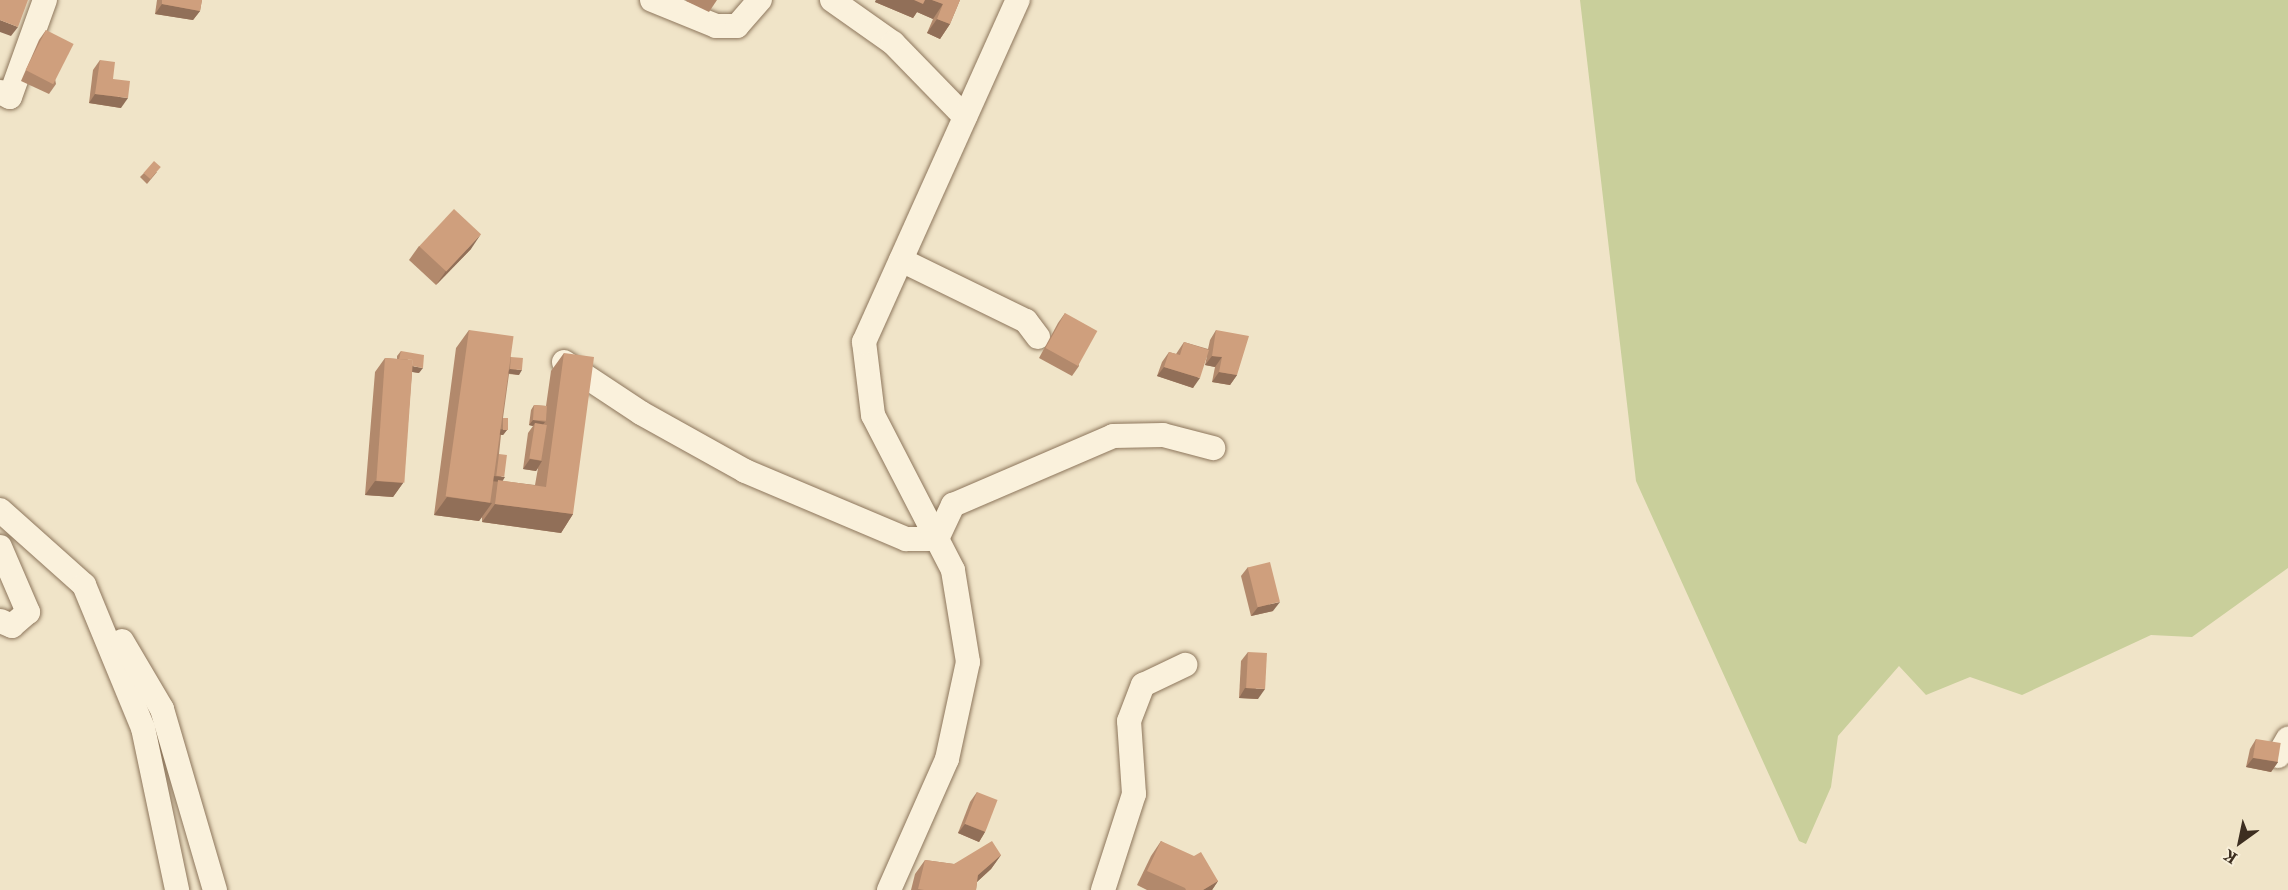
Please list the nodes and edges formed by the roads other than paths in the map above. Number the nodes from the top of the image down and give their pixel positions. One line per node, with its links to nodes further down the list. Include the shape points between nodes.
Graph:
1 (45, 0): 6 (street, via 10,97)
2 (652, 0): 3 (street, via 716,26 737,26)
3 (760, 0)
4 (832, 0): 7 (street, via 893,43)
5 (1018, 0): 7 (street)
6 (0, 92)
7 (965, 117): 8 (street)
8 (901, 260): 9 (street, via 1026,321); 13 (street, via 864,342 873,416)
9 (1038, 337)
10 (564, 362): 13 (street, via 745,471 906,539)
11 (1213, 448): 13 (street, via 1163,435 1113,436 953,505)
12 (0, 510): 15 (street)
13 (937, 538): 20 (street, via 953,570 968,662 947,759)
14 (0, 547): 16 (street, via 28,612 12,626)
15 (84, 585): 18 (street, via 142,728); 19 (street, via 162,709)
16 (0, 621)
17 (1185, 665): 21 (street, via 1143,685 1129,721 1134,794)
18 (177, 890)
19 (215, 890)
20 (890, 890)
21 (1103, 890)

